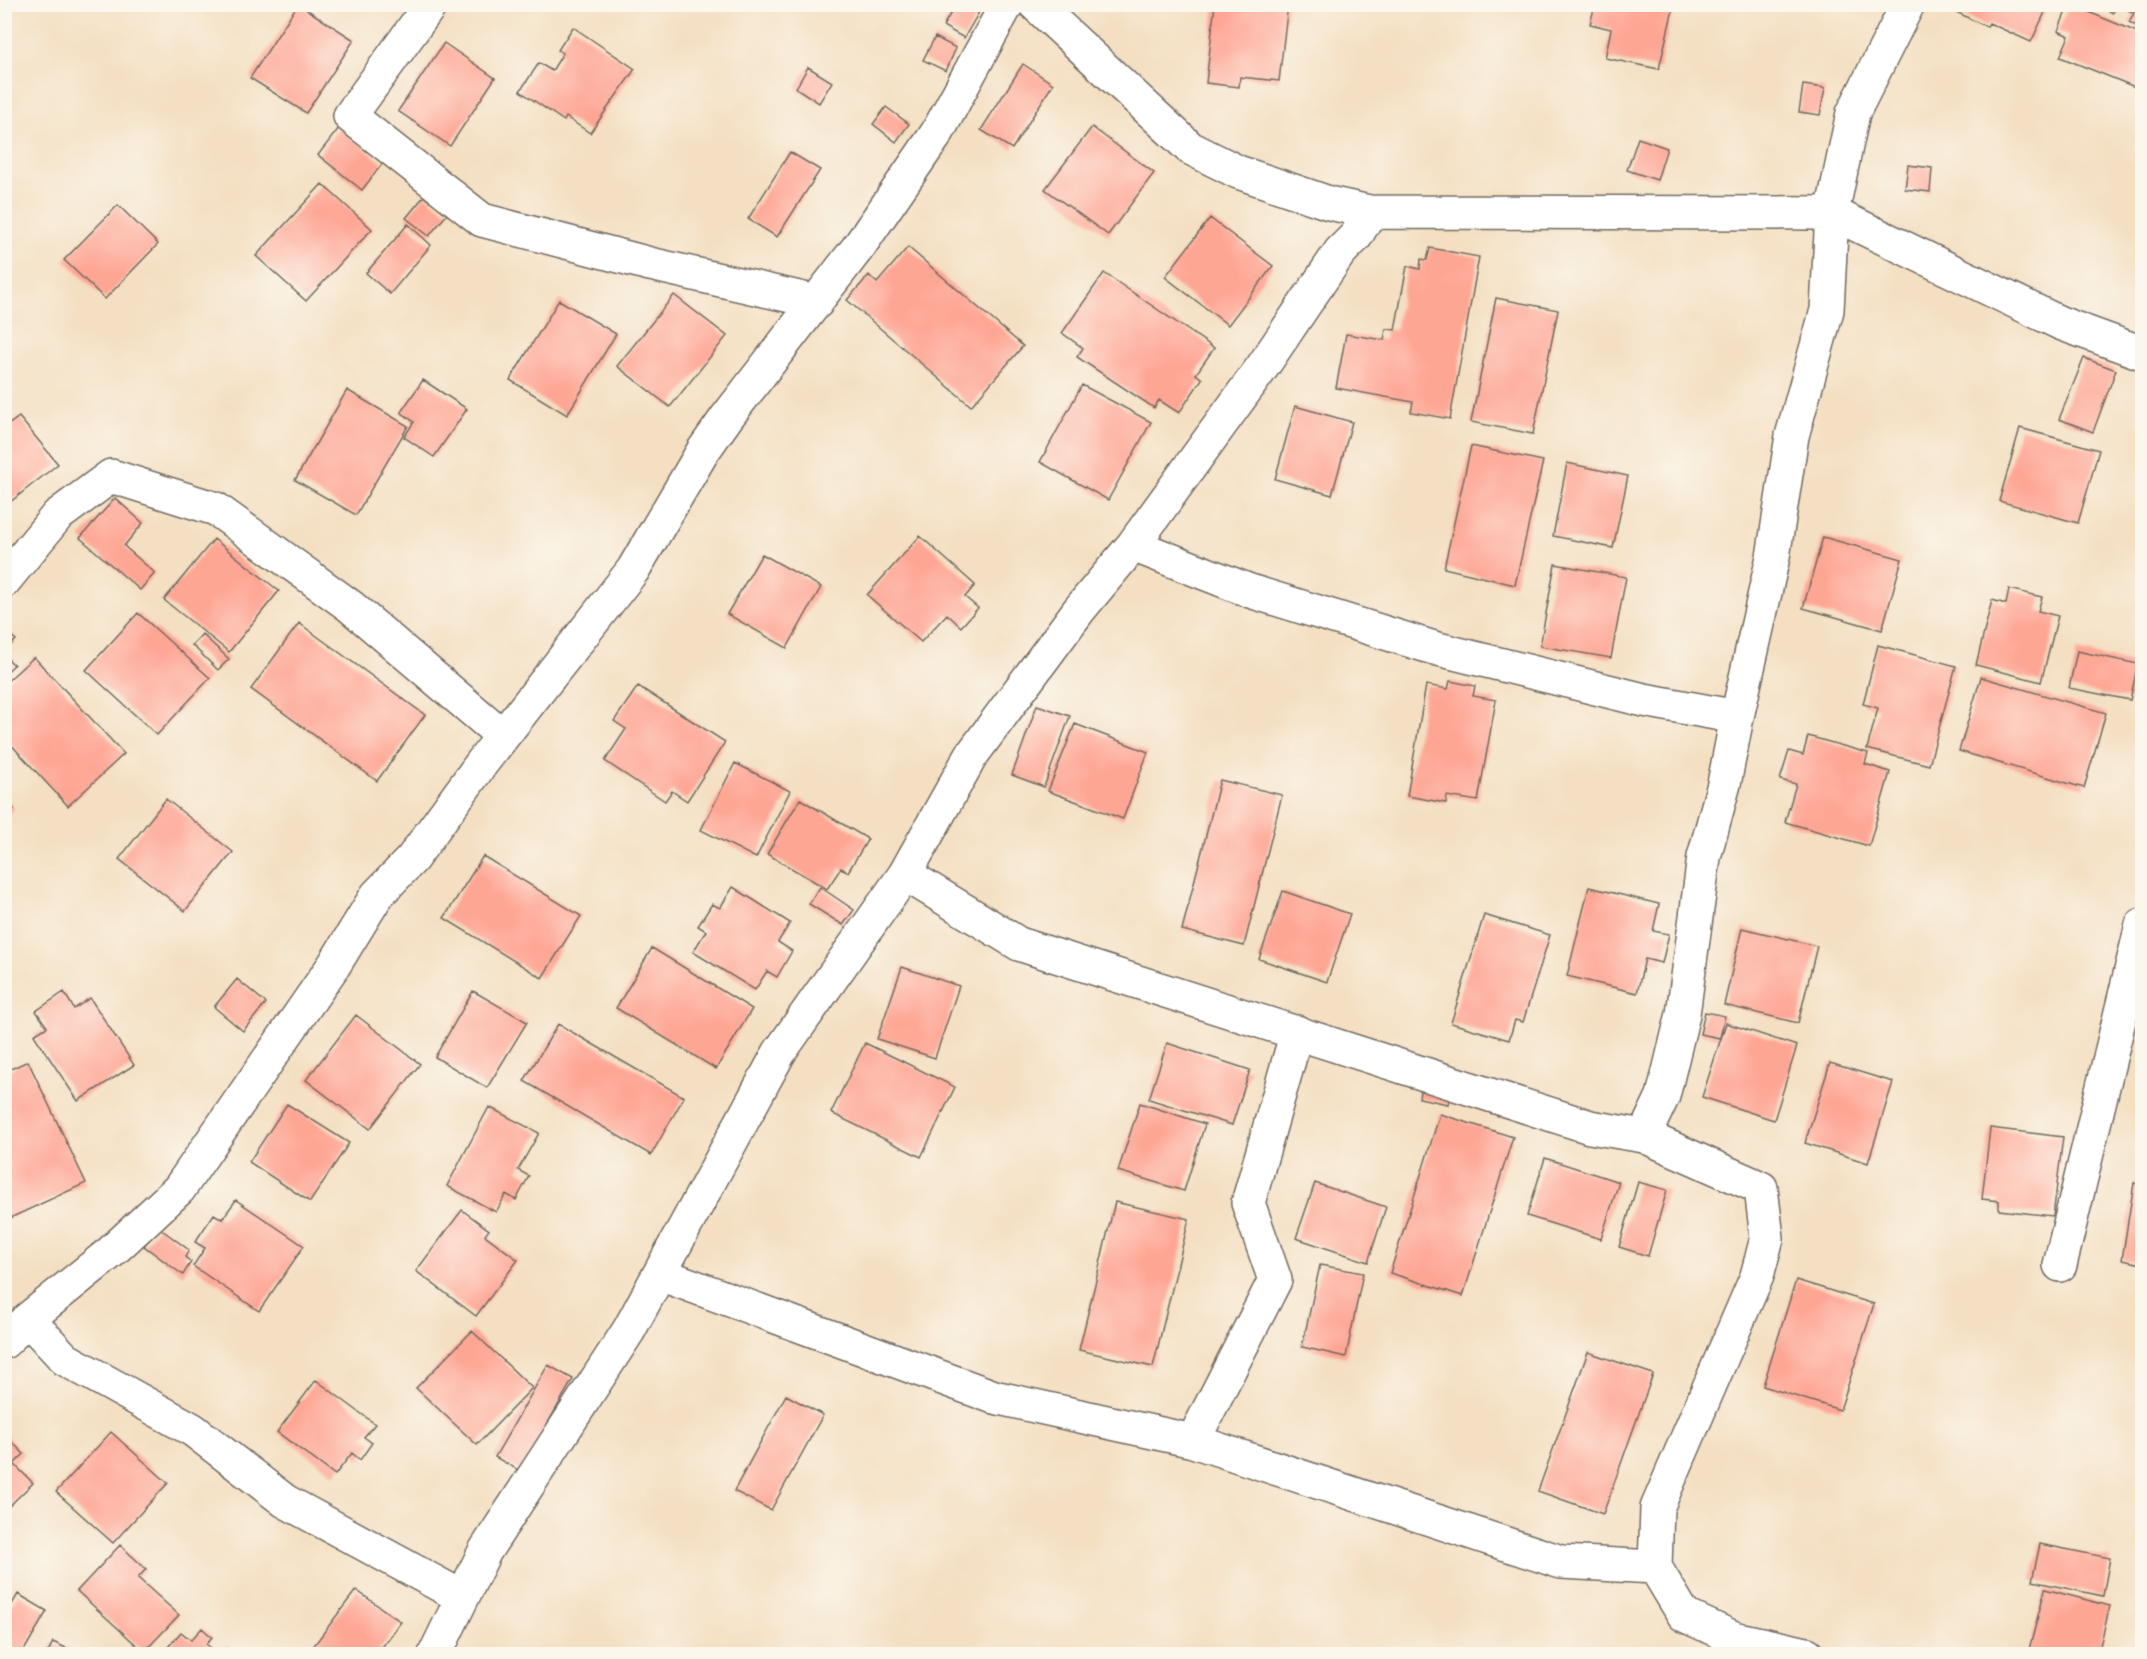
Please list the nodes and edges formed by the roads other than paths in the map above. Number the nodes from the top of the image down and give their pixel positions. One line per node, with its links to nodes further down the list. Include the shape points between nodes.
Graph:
1 (431, 4): 7 (street, via 350,116 482,220)
2 (1007, 4): 7 (street, via 938,133)
3 (1035, 4): 5 (street, via 1190,148 1238,172 1329,204)
4 (1908, 4): 6 (street, via 1853,113)
5 (1370, 212): 6 (street); 9 (street)
6 (1832, 213): 8 (street, via 2060,323); 11 (street, via 1827,310 1792,436 1773,557)
7 (816, 302): 12 (street, via 727,417 633,570)
8 (2142, 353)
9 (1134, 545): 11 (street, via 1250,591 1434,648 1644,700); 13 (street, via 1079,610 971,756)
10 (4, 581): 12 (street, via 57,516 111,476 216,509 350,606)
11 (1737, 717): 16 (street, via 1704,857 1683,1014 1663,1096)
12 (503, 736): 19 (street, via 412,859 376,895 334,965 179,1189 110,1253)
13 (905, 874): 15 (street, via 1019,944); 18 (street, via 779,1053)
14 (2142, 925): 17 (street)
15 (1297, 1032): 16 (street, via 1590,1127); 21 (street, via 1248,1203 1275,1280)
16 (1644, 1136): 22 (street, via 1761,1188 1767,1238 1757,1276 1657,1508)
17 (2060, 1265)
18 (660, 1274): 21 (street, via 994,1397); 23 (street, via 629,1329 485,1551)
19 (28, 1319): 20 (street); 23 (street, via 65,1359 193,1430 285,1501)
20 (4, 1342)
21 (1193, 1441): 22 (street, via 1561,1562)
22 (1655, 1567): 25 (street, via 1684,1615 1734,1638)
23 (462, 1597): 24 (street)
24 (435, 1654)
25 (1807, 1654)

